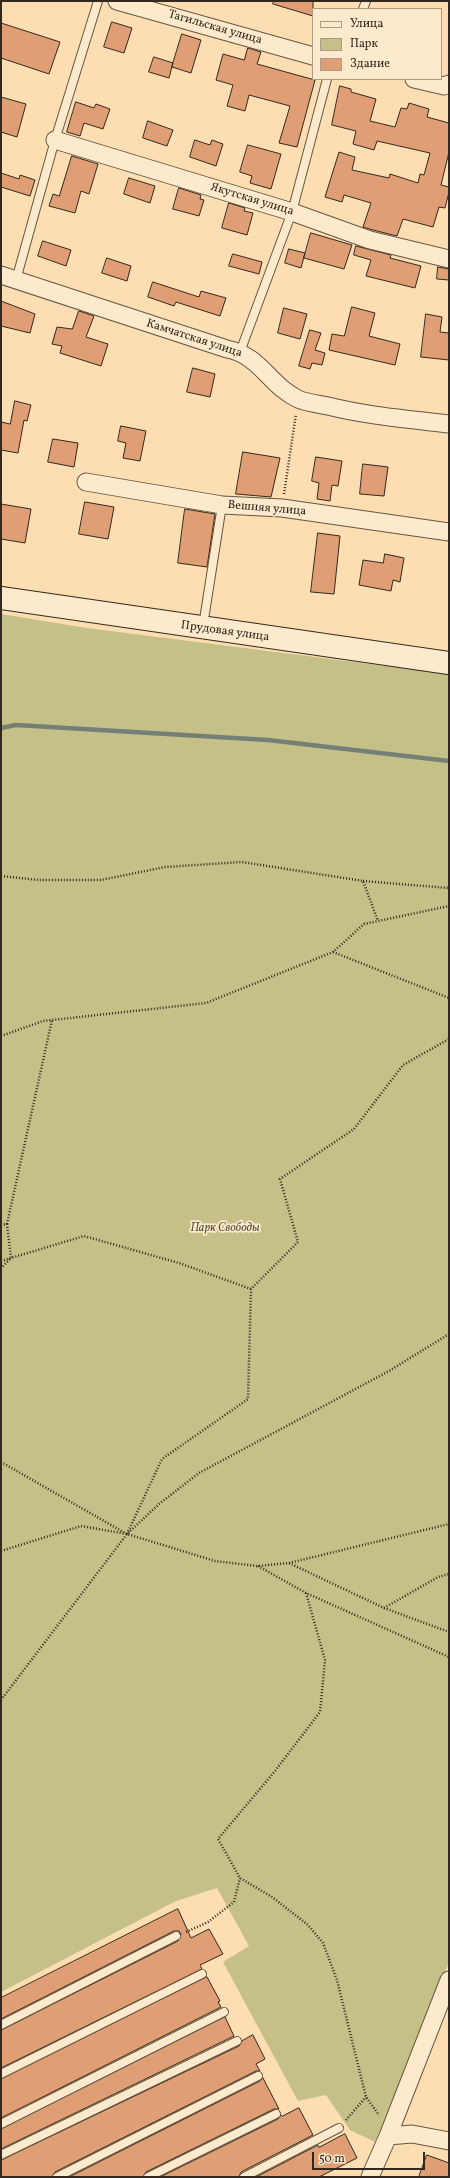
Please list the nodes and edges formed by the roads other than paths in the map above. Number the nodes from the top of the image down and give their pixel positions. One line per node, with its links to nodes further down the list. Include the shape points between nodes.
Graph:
1 (98, 1): 7 (lane)
2 (117, 1): 3 (street, Тагильская улица)
3 (312, 56)
4 (327, 80): 8 (lane)
5 (418, 80): 6 (street, via 444,86)
6 (449, 84)
7 (55, 140): 8 (street, Якутская улица); 10 (lane)
8 (292, 212): 9 (street, Якутская улица, via 370,240); 11 (lane)
9 (449, 259)
10 (9, 277): 11 (street, Камчатская улица)
11 (240, 352): 12 (street, Камчатская улица, via 255,361 281,387 298,399 361,414)
12 (449, 424)
13 (86, 482): 14 (street, Вешняя улица)
14 (222, 505): 15 (street, Вешняя улица, via 282,508); 17 (lane)
15 (449, 532)
16 (1, 598): 17 (main road, Прудовая улица)
17 (202, 629): 18 (main road, Прудовая улица)
18 (449, 663)
19 (176, 1936): 23 (lane)
20 (202, 1974): 25 (lane)
21 (449, 1980): 30 (street)
22 (224, 2012): 28 (lane)
23 (1, 2025)
24 (237, 2041): 32 (lane)
25 (1, 2074)
26 (258, 2076): 33 (lane)
27 (276, 2114): 34 (lane)
28 (1, 2124)
29 (339, 2128): 35 (lane)
30 (388, 2136): 31 (street, via 412,2134); 36 (street)
31 (449, 2141)
32 (1, 2155)
33 (57, 2177)
34 (148, 2177)
35 (244, 2177)
36 (370, 2177)

